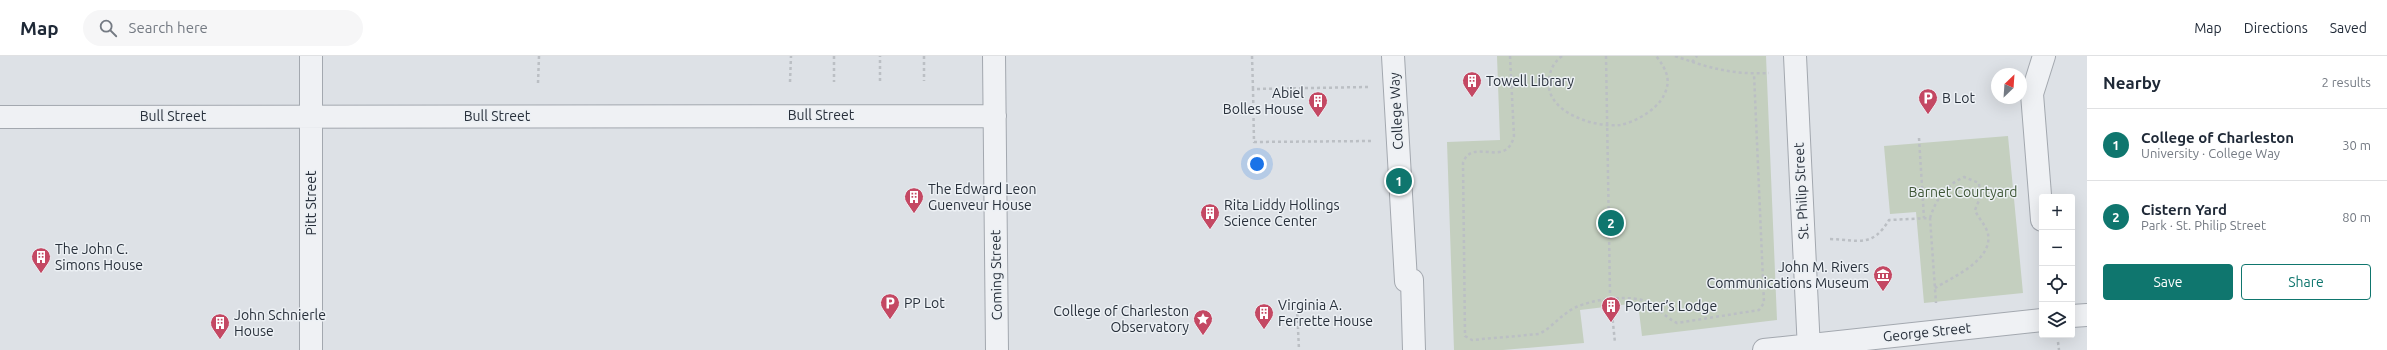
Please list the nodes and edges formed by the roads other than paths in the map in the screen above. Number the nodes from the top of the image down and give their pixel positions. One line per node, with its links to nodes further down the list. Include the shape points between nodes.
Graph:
1 (311, 56): 6 (street, Pitt Street)
2 (994, 56): 7 (street, Coming Street)
3 (1393, 56): 16 (street, College Way, via 1406,280 1412,280)
4 (1795, 56): 13 (street, St. Philip Street)
5 (2044, 56): 9 (street, via 2032,94)
6 (311, 116): 7 (street, Bull Street); 8 (street, Bull Street); 14 (street, Pitt Street)
7 (995, 116): 15 (street, Coming Street)
8 (0, 117)
9 (2040, 194)
10 (2087, 315): 11 (street)
11 (2075, 316)
12 (2039, 320): 13 (street, George Street)
13 (1808, 347): 17 (street, George Street)
14 (312, 350)
15 (996, 350)
16 (1414, 350)
17 (1764, 350)

